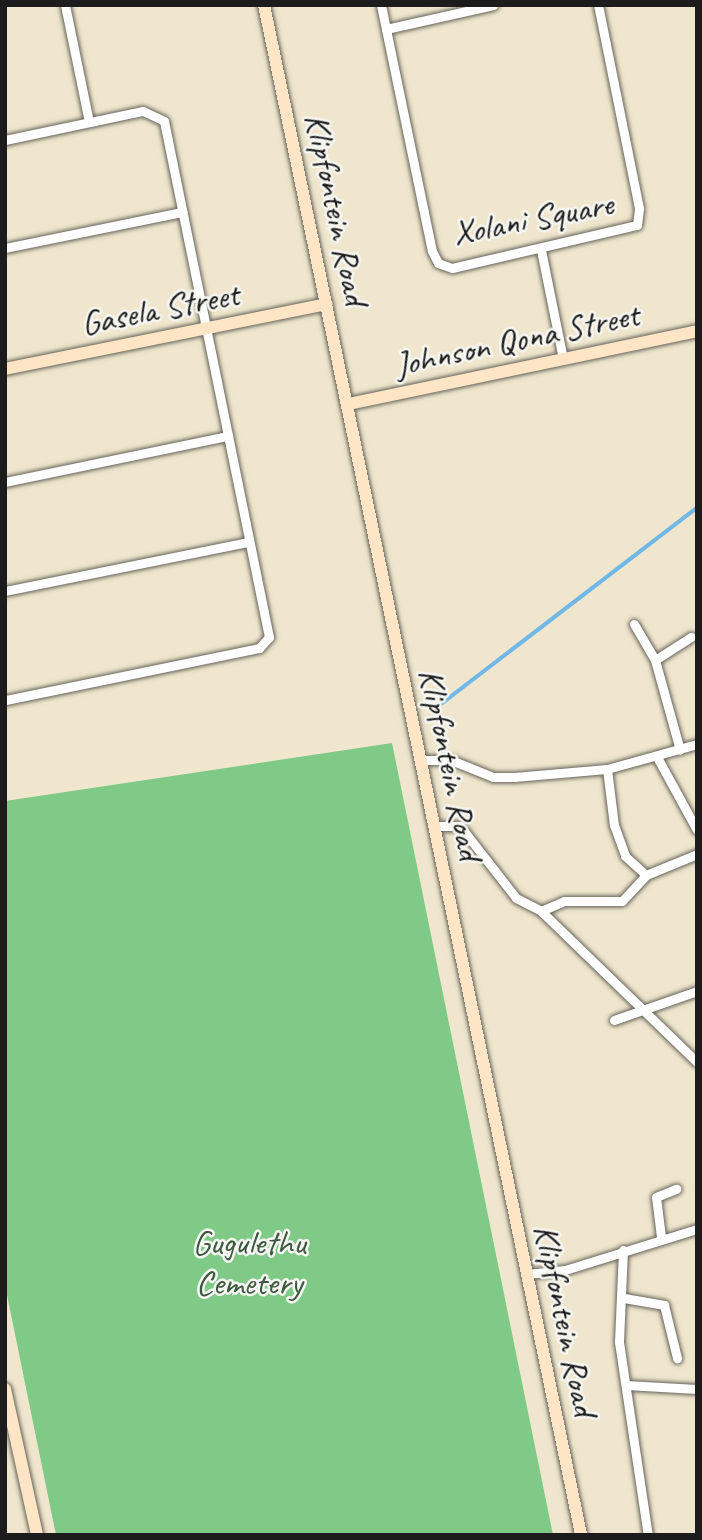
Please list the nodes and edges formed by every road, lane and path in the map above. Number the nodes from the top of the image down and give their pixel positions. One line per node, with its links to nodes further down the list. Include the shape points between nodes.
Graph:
1 (65, 5): 7 (street)
2 (264, 5): 12 (main road, Klipfontein Road)
3 (381, 5): 6 (street, Xolani Square)
4 (491, 5): 6 (street)
5 (598, 5): 11 (street, Xolani Square, via 639,220 626,232)
6 (386, 29): 11 (street, Xolani Square, via 435,259 452,268)
7 (89, 122): 8 (street); 9 (street, via 149,111 161,117)
8 (5, 140)
9 (182, 212): 10 (street); 13 (street)
10 (5, 248)
11 (541, 250): 15 (street)
12 (327, 304): 13 (main road, Gasela Street); 17 (main road, Klipfontein Road)
13 (206, 328): 16 (main road, Gasela Street); 18 (street)
14 (697, 331): 15 (main road, Johnson Qona Street)
15 (563, 359): 17 (main road, Johnson Qona Street)
16 (5, 369)
17 (349, 404): 29 (main road, Klipfontein Road)
18 (228, 436): 19 (street); 20 (street)
19 (5, 482)
20 (249, 542): 21 (street); 25 (street, via 269,641 259,649)
21 (5, 591)
22 (635, 624): 24 (street)
23 (691, 637): 24 (street)
24 (655, 660): 27 (street)
25 (5, 700)
26 (697, 744): 27 (street)
27 (680, 750): 28 (street)
28 (657, 757): 30 (street); 32 (street)
29 (420, 760): 30 (street, via 452,760 504,777); 31 (main road, Klipfontein Road)
30 (607, 769): 34 (street, via 614,825 625,856)
31 (434, 826): 35 (street, via 460,827 516,898); 44 (main road, Klipfontein Road)
32 (697, 830)
33 (697, 854): 34 (street)
34 (646, 875): 35 (street, via 622,901 564,901)
35 (541, 911): 37 (street)
36 (697, 991): 37 (street)
37 (640, 1010): 38 (street); 39 (street)
38 (614, 1020)
39 (697, 1062)
40 (677, 1189): 42 (street, via 656,1197)
41 (697, 1228): 42 (street)
42 (661, 1237): 43 (street)
43 (623, 1250): 44 (street, via 565,1270); 45 (street)
44 (527, 1275): 51 (main road, Klipfontein Road)
45 (624, 1298): 46 (street, via 664,1305); 47 (street, via 618,1327)
46 (677, 1358)
47 (626, 1385): 49 (street); 52 (street)
48 (5, 1389): 50 (main road)
49 (697, 1389)
50 (37, 1535)
51 (580, 1535)
52 (648, 1535)

